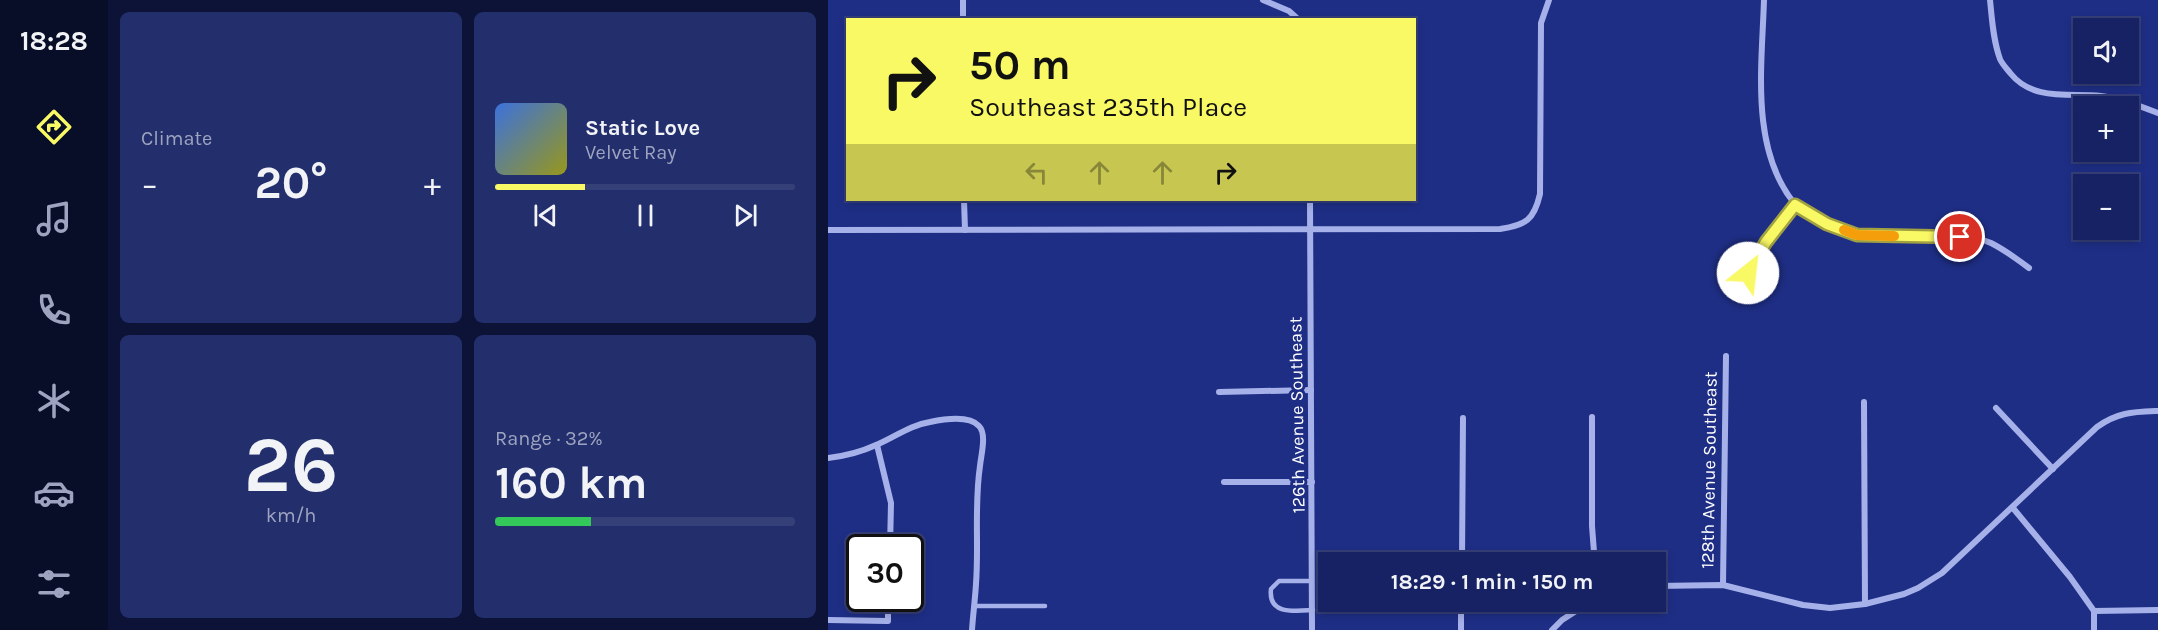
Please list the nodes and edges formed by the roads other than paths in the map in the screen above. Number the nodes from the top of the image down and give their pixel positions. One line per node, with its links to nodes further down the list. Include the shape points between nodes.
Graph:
1 (963, 0): 6 (street)
2 (1263, 0): 7 (street)
3 (1549, 0): 12 (street, via 1541,24 1541,180 1537,208 1529,219 1518,226 1500,229)
4 (1764, 0): 11 (street, via 1761,112 1765,140 1776,171)
5 (1990, 0): 8 (street, via 2000,61 2017,81 2037,92 2102,96)
6 (963, 18)
7 (1297, 18)
8 (2158, 113)
9 (964, 201): 14 (street)
10 (1310, 201): 12 (street, 126th Avenue Southeast)
11 (1795, 205): 15 (street, via 1827,224 1857,235 1960,237 1989,242); 16 (street)
12 (1311, 228): 14 (street); 18 (street, 126th Avenue Southeast)
13 (828, 230): 14 (street)
14 (964, 230)
15 (2029, 268)
16 (1748, 273)
17 (1726, 356): 35 (street, 128th Avenue Southeast)
18 (1311, 390): 19 (street); 29 (street, 126th Avenue Southeast)
19 (1220, 392)
20 (1864, 402): 37 (street)
21 (1996, 408): 27 (street)
22 (2158, 411): 27 (street, via 2110,417)
23 (1592, 417): 33 (street)
24 (1463, 418): 32 (street)
25 (877, 445): 26 (street); 31 (street, via 891,503); 38 (street, via 912,425 932,421 970,420 982,430)
26 (828, 458)
27 (2053, 469): 30 (street)
28 (1224, 482): 29 (street)
29 (1312, 482): 34 (street, 126th Avenue Southeast)
30 (2013, 508): 37 (street, via 1942,573 1904,594); 42 (street)
31 (890, 534)
32 (1462, 552)
33 (1594, 552)
34 (1313, 581): 41 (street, 126th Avenue Southeast); 41 (lane, via 1279,581 1270,595 1272,603 1280,609)
35 (1723, 585): 36 (street); 37 (street, via 1803,605 1830,608)
36 (1666, 586)
37 (1865, 604)
38 (974, 606): 39 (lane); 47 (street)
39 (1045, 606)
40 (2158, 609): 42 (street)
41 (1312, 610): 48 (street, 126th Avenue Southeast)
42 (2094, 611): 51 (street)
43 (888, 612): 46 (street, via 888,621)
44 (1461, 612): 49 (street)
45 (1574, 612): 50 (street)
46 (828, 620)
47 (972, 630)
48 (1312, 630)
49 (1461, 630)
50 (1552, 630)
51 (2094, 630)

